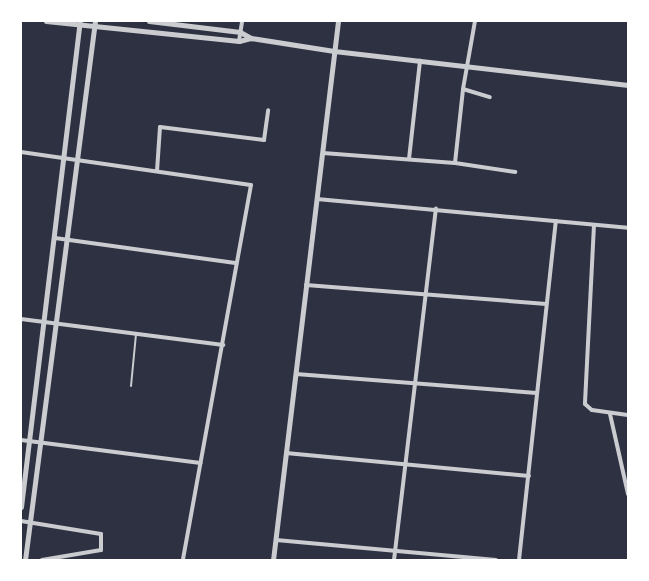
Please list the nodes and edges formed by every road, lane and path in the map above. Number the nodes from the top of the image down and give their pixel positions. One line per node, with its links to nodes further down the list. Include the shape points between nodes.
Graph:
1 (46, 21): 6 (street)
2 (149, 21): 8 (street)
3 (242, 21): 8 (street)
4 (338, 21): 11 (street)
5 (475, 21): 13 (street)
6 (80, 23): 7 (street); 20 (street)
7 (94, 24): 10 (street); 22 (street)
8 (240, 33): 9 (street); 10 (street)
9 (251, 38): 10 (street); 11 (street)
10 (239, 41)
11 (334, 51): 12 (street); 19 (street)
12 (420, 60): 13 (street); 21 (street)
13 (468, 66): 14 (street); 15 (street)
14 (628, 85)
15 (463, 89): 16 (street); 23 (street)
16 (490, 98)
17 (268, 110): 24 (street, via 264,140 160,127)
18 (21, 152): 20 (street)
19 (323, 153): 21 (street); 26 (street)
20 (64, 158): 22 (street); 31 (street)
21 (409, 159): 23 (street)
22 (78, 160): 24 (street); 32 (street)
23 (455, 163): 25 (street)
24 (157, 171): 33 (street, via 251,184)
25 (515, 172)
26 (317, 199): 27 (street); 34 (street)
27 (436, 208): 28 (street); 35 (street)
28 (556, 221): 29 (street); 36 (street)
29 (594, 225): 30 (street); 46 (street, via 586,406)
30 (628, 228)
31 (54, 238): 32 (street); 38 (street)
32 (66, 240): 33 (street); 39 (street)
33 (235, 263): 41 (street)
34 (306, 285): 35 (street); 42 (street)
35 (425, 295): 36 (street); 43 (street)
36 (546, 304): 45 (street)
37 (21, 319): 38 (street)
38 (45, 323): 39 (street); 49 (street)
39 (57, 325): 40 (street); 50 (street)
40 (136, 334): 41 (street); 44 (lane)
41 (224, 345): 52 (street)
42 (296, 374): 43 (street); 51 (street)
43 (413, 384): 45 (street); 53 (street)
44 (130, 386)
45 (536, 393): 54 (street)
46 (610, 414): 47 (street); 55 (street)
47 (628, 415)
48 (21, 440): 49 (street)
49 (29, 441): 50 (street); 56 (street)
50 (42, 442): 52 (street); 58 (street)
51 (286, 453): 53 (street); 59 (street)
52 (201, 463): 63 (street)
53 (405, 464): 54 (street); 60 (street)
54 (529, 476): 67 (street)
55 (628, 494)
56 (21, 507)
57 (21, 521): 58 (street)
58 (29, 523): 61 (street); 62 (street, via 101,534 101,550)
59 (276, 540): 60 (street); 64 (street)
60 (396, 550): 65 (street); 66 (street)
61 (25, 560)
62 (42, 560)
63 (183, 560)
64 (273, 560)
65 (394, 560)
66 (496, 560)
67 (519, 560)

